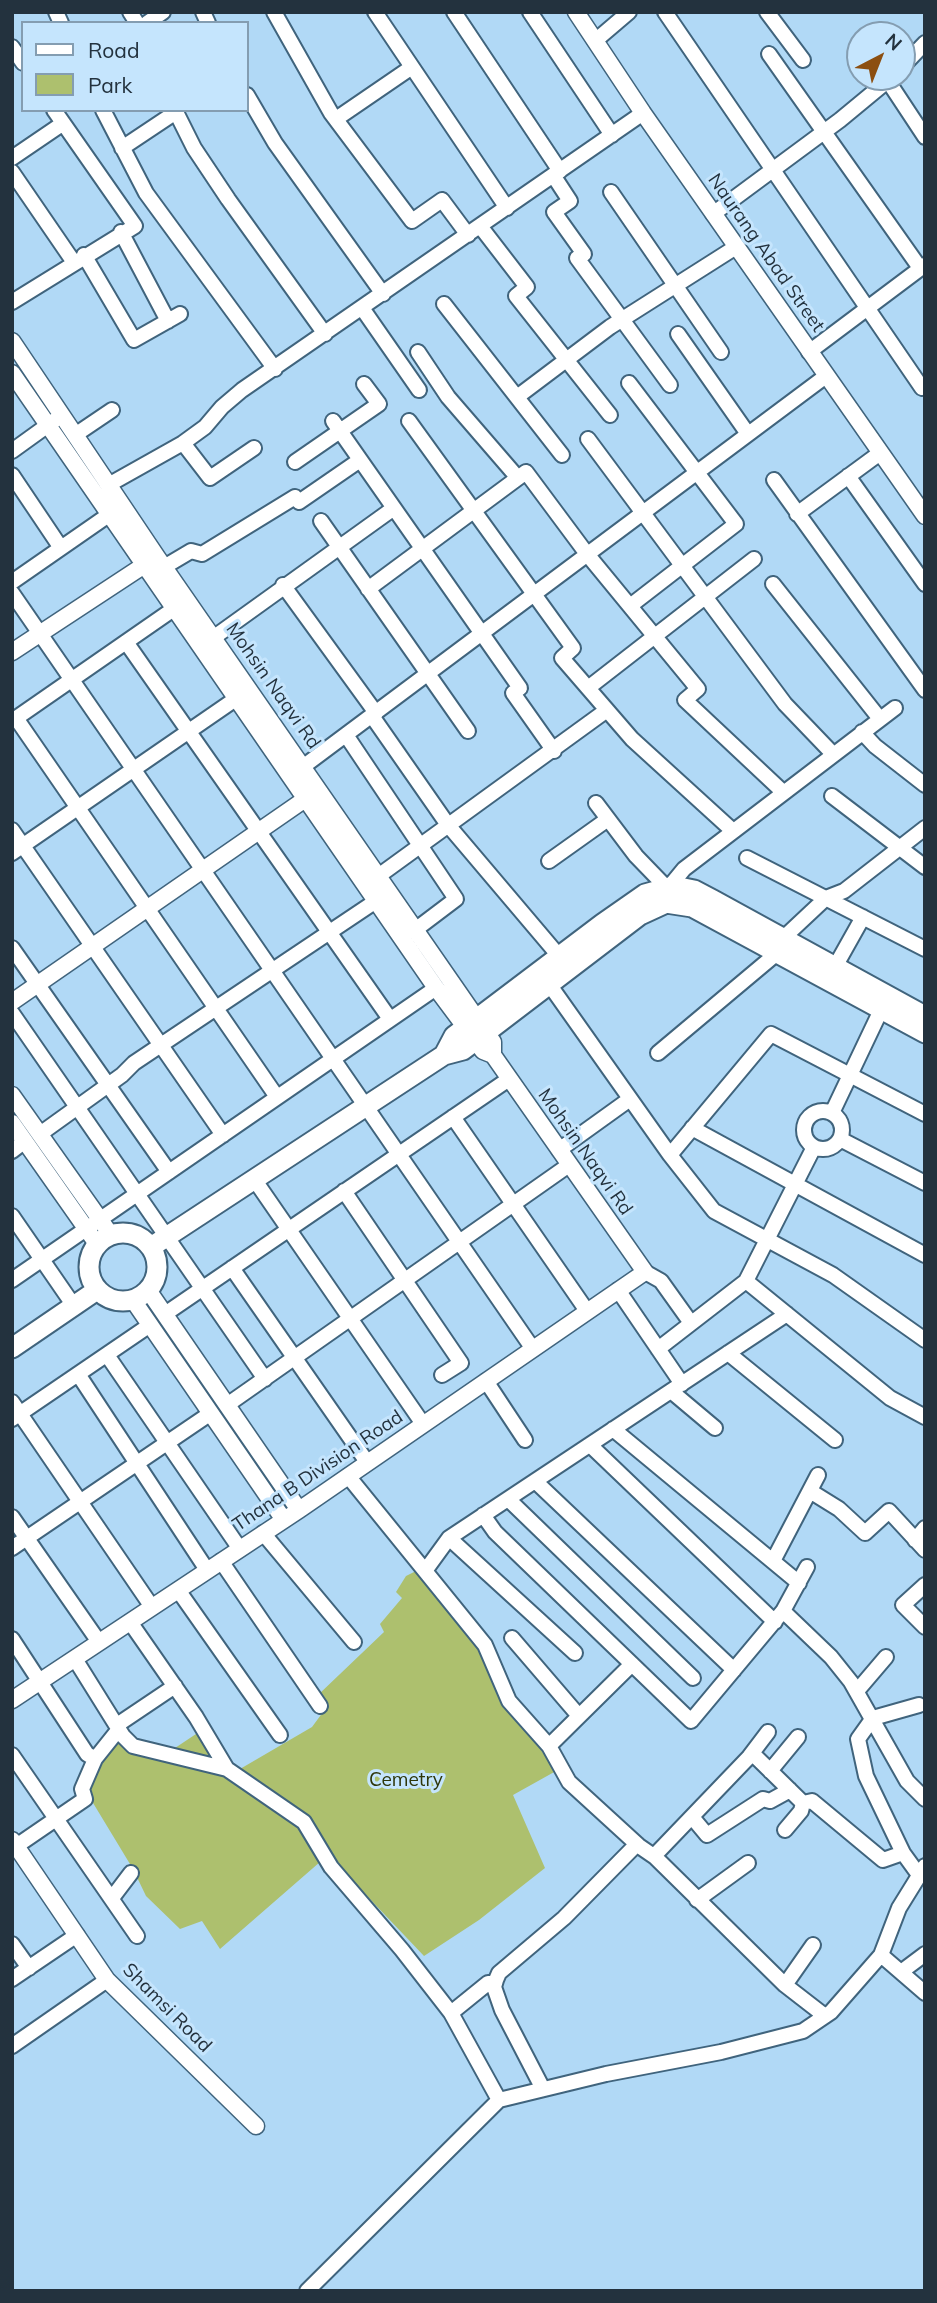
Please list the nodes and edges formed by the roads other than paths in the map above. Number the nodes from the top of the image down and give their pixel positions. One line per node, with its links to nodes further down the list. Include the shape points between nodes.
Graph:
1 (274, 12): 21 (street)
2 (374, 12): 12 (street)
3 (454, 12): 30 (street)
4 (530, 12): 24 (street)
5 (576, 12): 9 (street, Naurang Abad Street)
6 (629, 12): 9 (street)
7 (666, 12): 28 (street)
8 (767, 12): 11 (street)
9 (595, 41): 20 (street, Naurang Abad Street)
10 (769, 54): 23 (street)
11 (803, 60)
12 (412, 67): 21 (street); 32 (street)
13 (875, 91): 23 (street)
14 (897, 91): 25 (street)
15 (248, 97): 41 (street, via 275,143)
16 (55, 112): 22 (street)
17 (104, 112): 26 (street)
18 (175, 112): 26 (street)
19 (176, 112): 47 (street, via 228,199)
20 (643, 113): 24 (street); 33 (street, Naurang Abad Street)
21 (336, 119): 36 (street, via 412,221 442,200)
22 (62, 124): 27 (street); 35 (street, via 135,226)
23 (826, 131): 28 (street); 39 (street)
24 (612, 135): 30 (street)
25 (925, 137)
26 (121, 148): 54 (street, via 146,192)
27 (12, 158)
28 (775, 169): 33 (street); 44 (street)
29 (12, 172): 38 (street)
30 (557, 173): 32 (street); 46 (street, via 570,201 554,212 584,254 577,258)
31 (611, 192): 40 (street)
32 (507, 208): 34 (street)
33 (712, 214): 37 (street, Naurang Abad Street)
34 (480, 226): 36 (street); 53 (street, via 527,287 516,296)
35 (121, 232): 38 (street); 38 (street, via 174,317 134,340)
36 (468, 235): 41 (street)
37 (736, 247): 40 (street); 52 (street, Naurang Abad Street)
38 (79, 258): 42 (street)
39 (923, 266): 44 (street)
40 (676, 286): 46 (street); 51 (street)
41 (383, 294): 45 (street)
42 (12, 302)
43 (444, 304): 62 (street)
44 (868, 307): 52 (street); 60 (street)
45 (362, 308): 47 (street); 61 (street)
46 (622, 320): 53 (street); 59 (street)
47 (325, 334): 54 (street)
48 (678, 334): 69 (street)
49 (12, 341): 64 (street, Mohsin Naqvi Rd)
50 (418, 352): 82 (street, via 448,397)
51 (721, 352)
52 (809, 352): 56 (street, Naurang Abad Street)
53 (566, 360): 62 (street); 65 (street)
54 (275, 369): 72 (street, via 242,390)
55 (12, 373): 67 (street, Mohsin Naqvi Rd)
56 (826, 376): 69 (street); 75 (street, Naurang Abad Street)
57 (363, 383): 68 (street, via 379,404)
58 (629, 383): 79 (street)
59 (670, 385)
60 (922, 388)
61 (419, 390)
62 (517, 397): 76 (street)
63 (112, 411): 70 (street)
64 (62, 415): 67 (street); 70 (street, Mohsin Naqvi Rd)
65 (610, 415)
66 (409, 421): 86 (street)
67 (48, 425): 74 (street); 88 (street, Mohsin Naqvi Rd)
68 (336, 426): 77 (street); 78 (street)
69 (748, 434): 79 (street)
70 (75, 435): 84 (street, Mohsin Naqvi Rd)
71 (588, 439): 87 (street)
72 (184, 443): 73 (street, via 210,478); 84 (street)
73 (254, 448)
74 (12, 451)
75 (880, 453): 81 (street); 90 (street, Naurang Abad Street)
76 (562, 455)
77 (360, 460): 85 (street); 97 (street, via 299,502 295,496 202,554 191,551)
78 (295, 462)
79 (696, 473): 87 (street); 98 (street, via 736,524)
80 (12, 475): 92 (street)
81 (848, 476): 89 (street); 101 (street)
82 (518, 478): 86 (street); 95 (street, via 526,472)
83 (774, 480): 89 (street)
84 (110, 484): 97 (street, Mohsin Naqvi Rd)
85 (394, 509): 93 (street); 94 (street)
86 (473, 510): 94 (street); 105 (street)
87 (642, 513): 95 (street); 98 (street)
88 (110, 514): 92 (street); 97 (street, Mohsin Naqvi Rd)
89 (797, 514): 117 (street)
90 (925, 516)
91 (321, 521): 93 (street)
92 (61, 548): 99 (street)
93 (339, 548): 102 (street); 103 (street)
94 (422, 548): 103 (street); 110 (street)
95 (587, 554): 105 (street); 107 (street)
96 (754, 559): 106 (street)
97 (155, 563): 108 (street, Mohsin Naqvi Rd); 109 (street); 111 (street, Mohsin Naqvi Rd)
98 (681, 567): 106 (street); 107 (street)
99 (12, 582)
100 (773, 584): 123 (street)
101 (925, 584)
102 (283, 585): 111 (street); 122 (street)
103 (368, 589): 115 (street)
104 (12, 593): 109 (street)
105 (535, 594): 110 (street); 118 (street, via 573,648 562,658)
106 (704, 599): 112 (street); 130 (street, via 785,704)
107 (630, 606): 112 (street)
108 (174, 608): 113 (street); 119 (street, Mohsin Naqvi Rd)
109 (40, 634): 114 (street); 116 (street)
110 (482, 634): 115 (street); 129 (street, via 520,688 513,693)
111 (213, 638): 131 (street, Mohsin Naqvi Rd)
112 (656, 638): 118 (street); 134 (street, via 698,689 685,700)
113 (126, 642): 116 (street); 125 (street)
114 (12, 652)
115 (428, 674): 122 (street); 126 (street)
116 (72, 680): 124 (street); 132 (street)
117 (924, 687)
118 (589, 688): 121 (street)
119 (236, 698): 125 (street); 135 (street, Mohsin Naqvi Rd)
120 (895, 708): 123 (street)
121 (607, 710): 129 (street); 144 (street, via 632,739)
122 (374, 715): 128 (street); 140 (street)
123 (880, 719): 127 (street)
124 (14, 720): 138 (street)
125 (189, 731): 132 (street); 143 (street)
126 (468, 731)
127 (862, 732): 130 (street); 133 (street)
128 (346, 735): 131 (street); 145 (street)
129 (554, 751): 140 (street)
130 (833, 754): 134 (street)
131 (304, 766): 135 (street, Mohsin Naqvi Rd)
132 (133, 769): 138 (street); 151 (street)
133 (925, 785)
134 (783, 792): 144 (street)
135 (313, 794): 143 (street); 152 (street, Mohsin Naqvi Rd); 155 (street, Mohsin Naqvi Rd)
136 (832, 796): 146 (street)
137 (596, 803): 139 (street)
138 (78, 808): 147 (street); 156 (street)
139 (608, 819): 149 (street); 153 (street)
140 (448, 825): 145 (street); 164 (street)
141 (925, 828): 146 (street)
142 (12, 830): 147 (street)
143 (259, 831): 151 (street); 159 (street)
144 (733, 831): 153 (street)
145 (419, 846): 152 (street); 158 (street, via 456,899)
146 (900, 848): 150 (street); 154 (street, via 844,891)
147 (18, 850): 160 (street)
148 (747, 858): 154 (street)
149 (549, 861)
150 (925, 867)
151 (203, 870): 156 (street); 165 (street)
152 (377, 877): 158 (street, Mohsin Naqvi Rd)
153 (668, 887): 162 (main road, via 694,890); 164 (main road, via 645,894)
154 (826, 898): 157 (street); 162 (street)
155 (376, 901): 159 (street); 169 (street, Mohsin Naqvi Rd)
156 (147, 908): 160 (street); 171 (street)
157 (863, 917): 163 (street); 166 (street)
158 (415, 930): 176 (street, Mohsin Naqvi Rd)
159 (329, 932): 165 (street); 175 (street)
160 (92, 946): 167 (street); 178 (street)
161 (12, 948): 167 (street)
162 (776, 948): 166 (main road); 168 (main road, via 692,907 666,903 640,915); 179 (street)
163 (925, 948)
164 (559, 956): 176 (main road)
165 (272, 970): 171 (street); 180 (street)
166 (830, 974): 172 (main road); 174 (main road)
167 (38, 984): 170 (street); 183 (street)
168 (549, 984): 176 (main road); 186 (street)
169 (436, 988): 175 (street); 176 (street, Mohsin Naqvi Rd)
170 (12, 1002)
171 (216, 1008): 178 (street); 185 (street)
172 (881, 1010): 177 (main road); 181 (street)
173 (12, 1013): 188 (street)
174 (925, 1016)
175 (390, 1019): 180 (street)
176 (475, 1029): 182 (street, Mohsin Naqvi Rd, via 494,1042 493,1055); 187 (main road, via 463,1049 444,1055)
177 (925, 1033)
178 (161, 1045): 183 (street); 194 (street)
179 (658, 1053)
180 (333, 1059): 185 (street); 187 (street)
181 (850, 1075): 189 (street); 190 (street); 193 (street, via 771,1034)
182 (509, 1079): 191 (street); 198 (street, Mohsin Naqvi Rd)
183 (109, 1085): 188 (street); 202 (street)
184 (12, 1095): 196 (street)
185 (277, 1097): 194 (street)
186 (630, 1099): 198 (street); 200 (street)
187 (365, 1106): 199 (street); 203 (main road)
188 (77, 1107): 196 (street); 207 (street)
189 (832, 1113): 195 (street, via 842,1127); 197 (street, via 820,1111 806,1121 804,1132)
190 (925, 1114)
191 (453, 1117): 199 (street); 208 (street)
192 (12, 1123): 196 (street)
193 (692, 1128): 200 (street); 204 (street)
194 (223, 1135): 202 (street)
195 (840, 1139): 197 (street, via 832,1147); 205 (street)
196 (26, 1142): 211 (street)
197 (814, 1147): 204 (street)
198 (559, 1150): 201 (street, Mohsin Naqvi Rd)
199 (398, 1154): 206 (street); 214 (street)
200 (670, 1155): 212 (street, via 714,1211)
201 (569, 1165): 208 (street); 218 (street, Mohsin Naqvi Rd)
202 (169, 1172): 207 (street)
203 (254, 1179): 210 (street); 213 (main road)
204 (794, 1183): 212 (street); 215 (street)
205 (925, 1183)
206 (344, 1191): 210 (street); 220 (street)
207 (137, 1194): 211 (street); 213 (street)
208 (514, 1204): 214 (street); 227 (street)
209 (12, 1216): 216 (street)
210 (289, 1229): 217 (street); 230 (street)
211 (98, 1232): 213 (main road, via 132,1234); 216 (street); 223 (main road, via 88,1270)
212 (767, 1238): 221 (street); 233 (street, via 866,1297)
213 (159, 1242): 222 (street); 225 (main road, via 157,1267)
214 (459, 1242): 220 (street); 235 (street)
215 (925, 1255)
216 (42, 1259): 219 (street); 226 (street)
217 (232, 1268): 222 (street); 239 (street)
218 (645, 1272): 224 (street, Thana B Division Road); 231 (street, via 661,1282)
219 (12, 1280)
220 (405, 1280): 230 (street); 241 (street, via 461,1363)
221 (746, 1282): 229 (street); 231 (street)
222 (203, 1288): 228 (street); 242 (street)
223 (97, 1290): 225 (main road, via 107,1298); 226 (main road)
224 (618, 1290): 227 (street, Thana B Division Road); 236 (street)
225 (141, 1295): 228 (street); 232 (street)
226 (74, 1306): 234 (main road)
227 (587, 1311): 235 (street, Thana B Division Road)
228 (165, 1314): 245 (street)
229 (787, 1314): 237 (street); 247 (street, via 890,1398)
230 (350, 1319): 239 (street); 249 (street)
231 (691, 1323): 236 (street)
232 (150, 1325): 238 (street); 248 (street)
233 (925, 1340)
234 (12, 1348)
235 (533, 1349): 243 (street, Thana B Division Road)
236 (658, 1349): 244 (street)
237 (727, 1353): 244 (street); 253 (street)
238 (107, 1354): 240 (street); 254 (street)
239 (295, 1358): 242 (street); 256 (street)
240 (78, 1374): 246 (street); 257 (street)
241 (442, 1375)
242 (265, 1379): 245 (street)
243 (486, 1381): 249 (street, Thana B Division Road); 252 (street)
244 (676, 1387): 250 (street); 251 (street)
245 (227, 1405): 264 (street)
246 (15, 1412): 263 (street)
247 (923, 1412)
248 (211, 1413): 254 (street); 267 (street)
249 (423, 1424): 256 (street, Thana B Division Road)
250 (715, 1428)
251 (613, 1429): 255 (street); 275 (street)
252 (525, 1440)
253 (835, 1440)
254 (167, 1443): 257 (street); 274 (street)
255 (590, 1445): 260 (street); 283 (street)
256 (367, 1462): 259 (street, Thana B Division Road)
257 (137, 1463): 263 (street); 276 (street)
258 (818, 1475): 261 (street)
259 (348, 1476): 264 (street, Thana B Division Road); 278 (street)
260 (536, 1480): 262 (street); 294 (street)
261 (810, 1491): 272 (street, via 865,1533 889,1511); 275 (street)
262 (508, 1499): 265 (street); 295 (street)
263 (80, 1502): 270 (street); 282 (street)
264 (299, 1510): 267 (street, Thana B Division Road)
265 (484, 1515): 271 (street); 293 (street, via 495,1532)
266 (12, 1517): 270 (street)
267 (284, 1520): 269 (street, Thana B Division Road)
268 (925, 1528): 272 (street)
269 (263, 1533): 274 (street, Thana B Division Road); 288 (street)
270 (27, 1538): 273 (street); 289 (street)
271 (449, 1538): 278 (street); 290 (street)
272 (920, 1545)
273 (12, 1548)
274 (240, 1549): 276 (street, Thana B Division Road)
275 (773, 1562): 279 (street)
276 (214, 1566): 281 (street, Thana B Division Road); 301 (street)
277 (807, 1567): 279 (street)
278 (425, 1571): 308 (street, via 485,1645 509,1700)
279 (799, 1583): 283 (street)
280 (925, 1585): 285 (street, via 903,1605)
281 (178, 1590): 282 (street, Thana B Division Road); 306 (street)
282 (152, 1607): 284 (street, Thana B Division Road)
283 (779, 1617): 294 (street); 298 (street, via 831,1657)
284 (130, 1622): 289 (street, Thana B Division Road); 297 (street)
285 (925, 1627)
286 (512, 1638): 302 (street)
287 (12, 1639): 296 (street)
288 (354, 1642)
289 (99, 1643): 292 (street, Thana B Division Road)
290 (575, 1653)
291 (887, 1657): 298 (street)
292 (75, 1659): 296 (street, Thana B Division Road); 304 (street)
293 (632, 1664): 294 (street, via 691,1721); 302 (street)
294 (734, 1670)
295 (693, 1678)
296 (41, 1681): 299 (street, Thana B Division Road); 311 (street, via 87,1754)
297 (175, 1686): 304 (street); 312 (street)
298 (856, 1691): 303 (street)
299 (12, 1700)
300 (919, 1705): 303 (street)
301 (320, 1706)
302 (579, 1716): 308 (street)
303 (873, 1718): 315 (street, via 907,1780); 322 (street, via 858,1739 859,1750 866,1776)
304 (118, 1727): 311 (street); 312 (street, via 133,1746)
305 (768, 1732): 309 (street)
306 (280, 1735)
307 (798, 1737): 313 (street)
308 (549, 1746): 320 (street, via 569,1782)
309 (752, 1753): 313 (street); 317 (street)
310 (12, 1755): 318 (street)
311 (95, 1759): 318 (street, via 82,1789 85,1799)
312 (227, 1769): 342 (street, via 304,1822 331,1867)
313 (770, 1771): 314 (street)
314 (790, 1790): 316 (street); 317 (street, via 770,1801 763,1799 707,1835)
315 (922, 1793)
316 (803, 1803): 319 (street); 322 (street, via 812,1801 883,1860)
317 (692, 1818): 323 (street)
318 (56, 1819): 321 (street); 327 (street)
319 (785, 1830)
320 (636, 1844): 323 (street); 339 (street, via 564,1918 499,1973)
321 (14, 1845): 329 (street, Shamsi Road)
322 (903, 1853): 325 (street)
323 (654, 1856): 328 (street)
324 (748, 1864): 328 (street)
325 (922, 1871): 334 (street, via 899,1908)
326 (131, 1874): 327 (street)
327 (111, 1898): 330 (street)
328 (697, 1900): 340 (street)
329 (77, 1935): 335 (street); 338 (street, Shamsi Road)
330 (137, 1936)
331 (12, 1944): 335 (street)
332 (813, 1945): 340 (street)
333 (925, 1954): 336 (street)
334 (881, 1955): 336 (street); 343 (street)
335 (29, 1968): 337 (street)
336 (901, 1972): 341 (street)
337 (12, 1979)
338 (107, 1980): 344 (street); 347 (street, Shamsi Road)
339 (495, 1983): 342 (street, via 488,1983); 345 (street, via 502,2010)
340 (785, 1985): 343 (street)
341 (925, 1993)
342 (451, 2013): 346 (street)
343 (825, 2016): 345 (street, via 803,2031)
344 (12, 2046)
345 (543, 2089): 346 (street)
346 (499, 2100): 348 (street)
347 (256, 2126)
348 (307, 2291)

